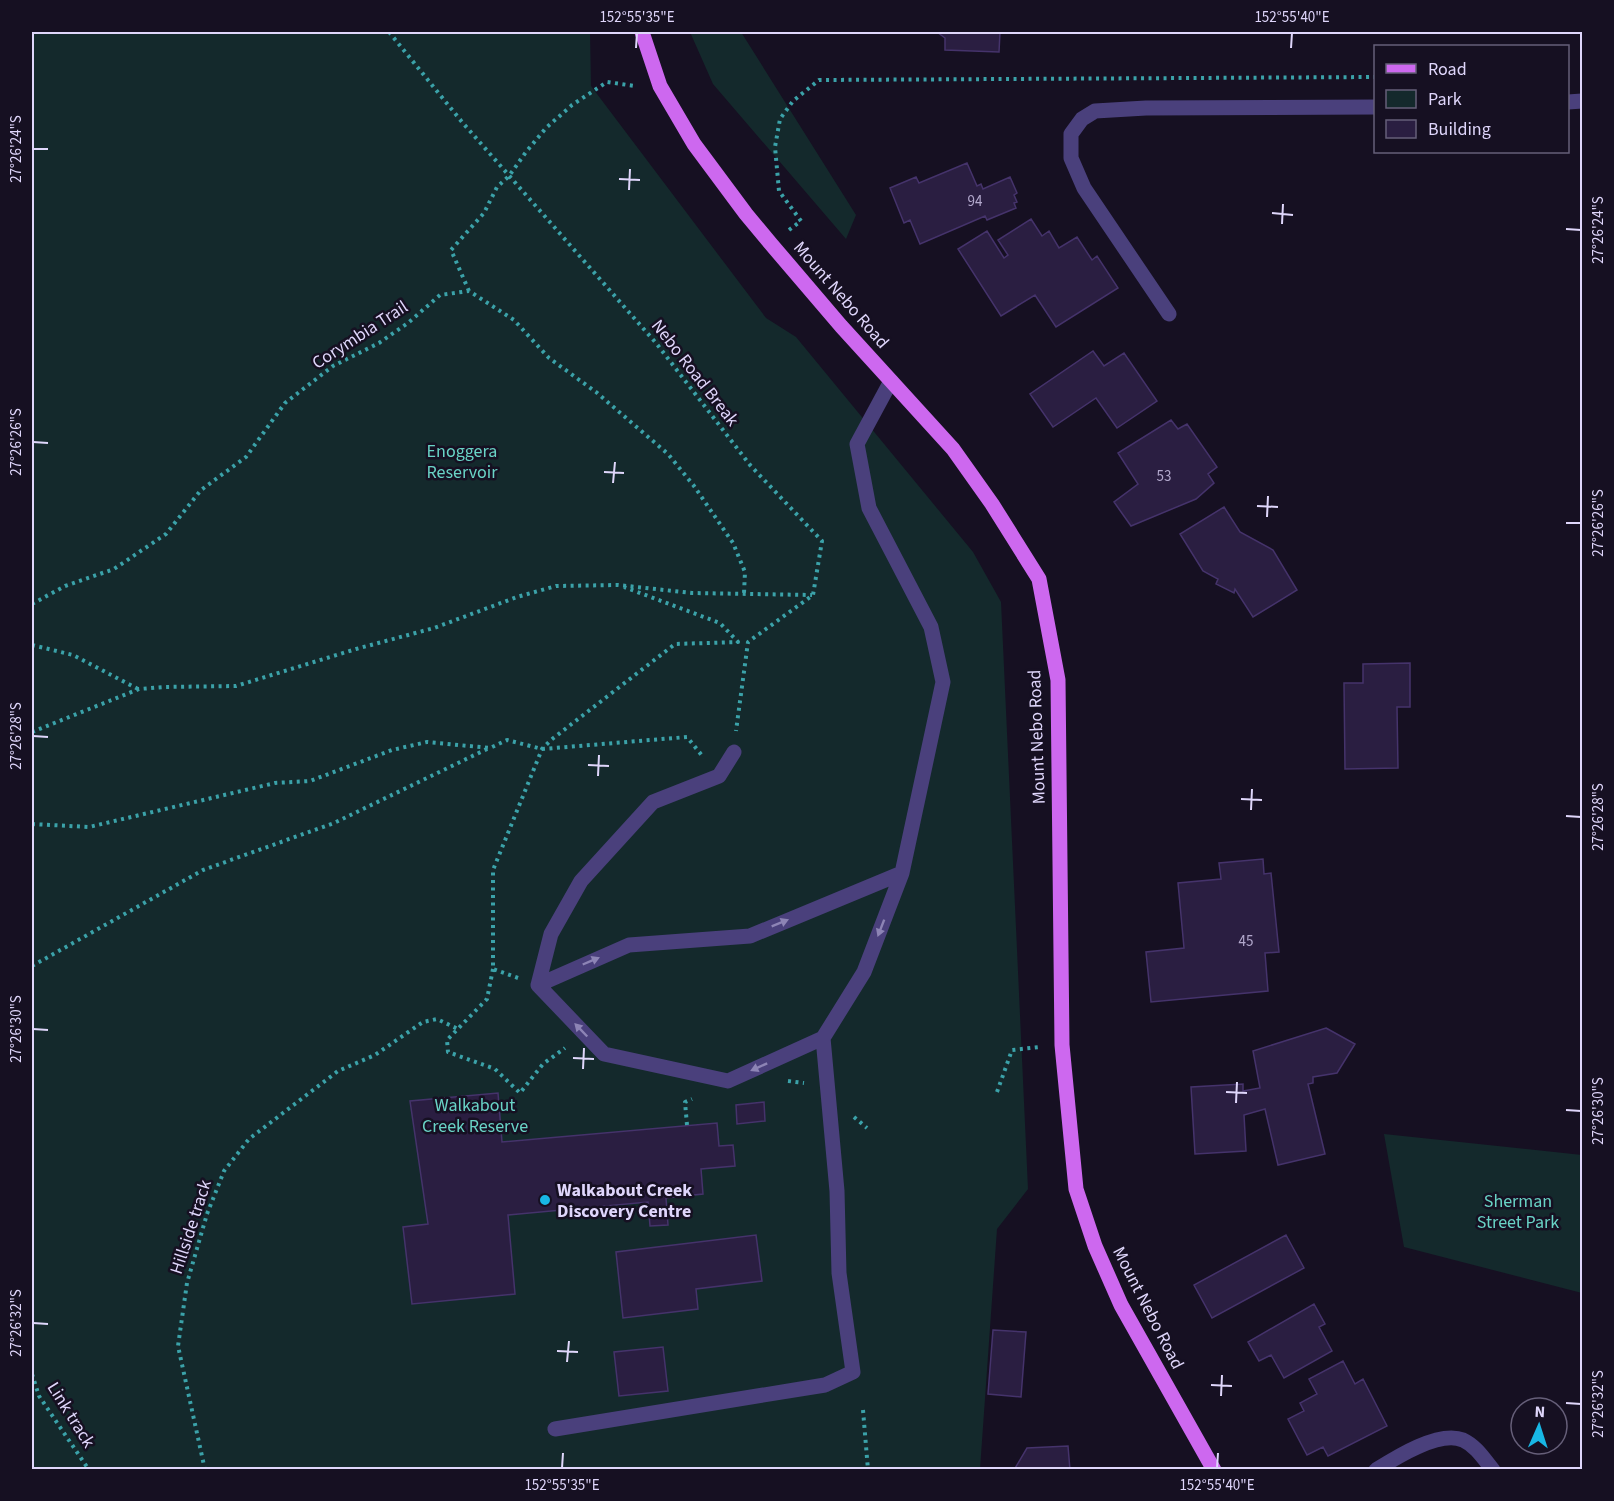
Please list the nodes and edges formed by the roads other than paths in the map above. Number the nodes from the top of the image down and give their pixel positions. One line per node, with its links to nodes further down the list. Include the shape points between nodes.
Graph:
1 (642, 32): 4 (main road, Mount Nebo Road, via 660,86 694,144 746,214)
2 (1374, 107): 3 (street, via 1125,108 1095,111 1082,120 1071,134 1071,158 1084,188)
3 (1169, 314)
4 (891, 381): 6 (street, via 856,444 869,508 931,627 943,682); 10 (main road, Mount Nebo Road, via 953,449 1039,579 1058,680 1062,1046 1076,1189 1121,1305)
5 (734, 752): 7 (street, via 719,776 653,801 581,881 551,934)
6 (902, 873): 7 (street, one-way to 6, via 629,945 750,936); 8 (street, one-way to 8, via 864,972)
7 (538, 985): 8 (street, one-way to 7, via 728,1081 604,1054)
8 (823, 1038): 9 (street, via 837,1191 838,1273 853,1372 825,1385)
9 (555, 1429)
10 (1214, 1470)
11 (1376, 1470): 12 (street, via 1412,1448 1460,1439 1472,1446)
12 (1493, 1470)

